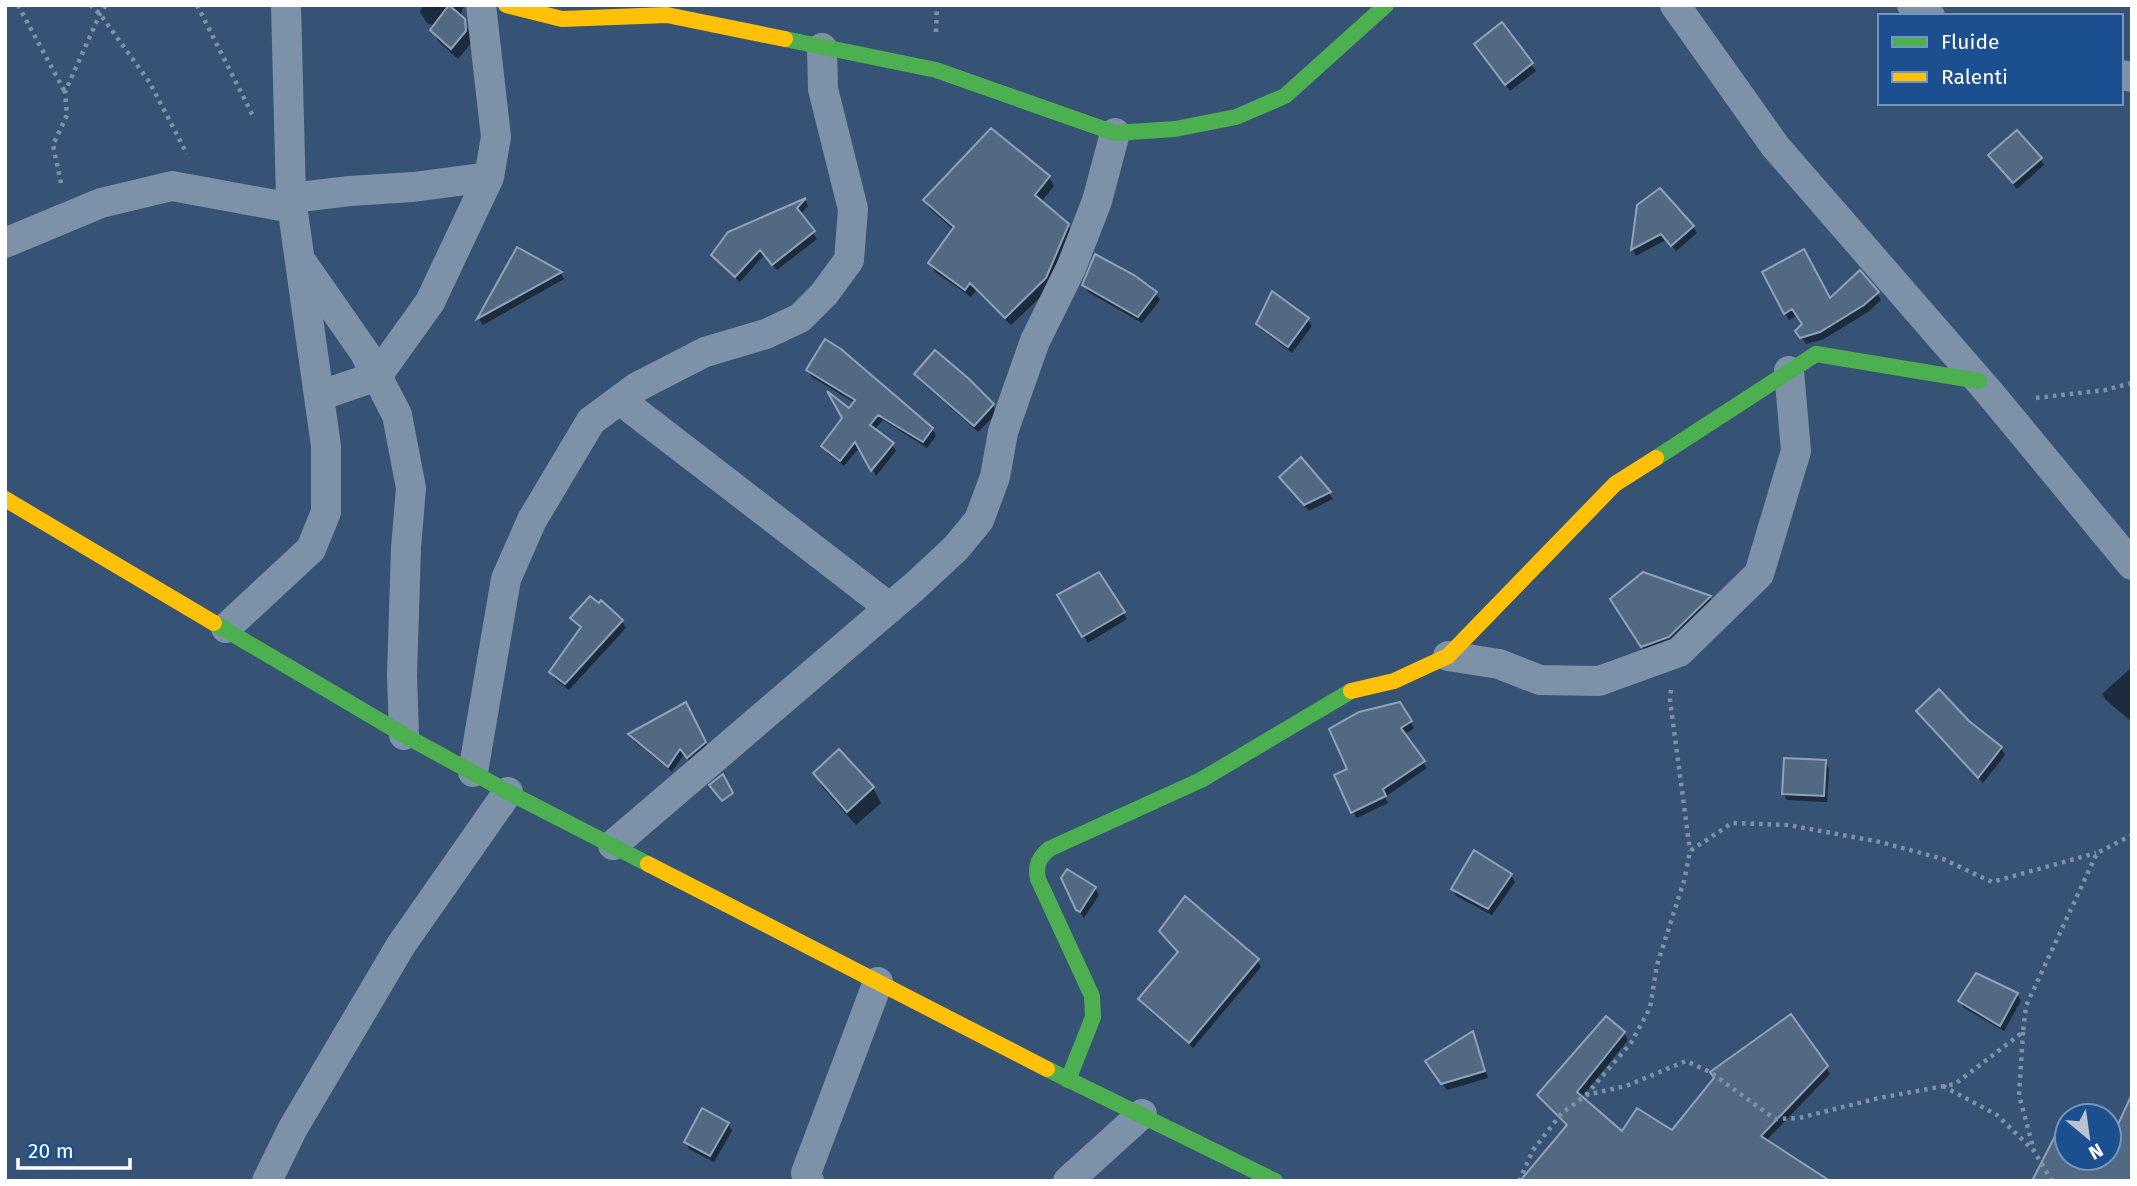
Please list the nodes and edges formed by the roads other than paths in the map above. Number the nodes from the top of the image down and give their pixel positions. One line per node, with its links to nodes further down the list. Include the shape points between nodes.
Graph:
1 (286, 5): 11 (street)
2 (481, 5): 10 (street, via 495,137)
3 (506, 5): 7 (street)
4 (1386, 5): 9 (street, via 1285,96 1236,117 1175,130)
5 (1675, 5): 16 (street, via 1775,146)
6 (637, 11): 7 (street); 8 (street)
7 (561, 12)
8 (822, 48): 9 (street, via 936,70); 18 (street, via 823,89 853,209 849,260 800,318 766,334 705,352)
9 (1115, 133): 21 (street, via 1097,201 1017,392 979,520 956,548)
10 (489, 177): 11 (street, via 350,191); 15 (street, via 430,302)
11 (291, 203): 12 (street, via 172,186 101,203); 13 (street)
12 (5, 243)
13 (299, 258): 15 (street); 17 (street)
14 (1789, 371): 16 (street, via 1816,354); 23 (street, via 1615,484); 23 (street, via 1796,451 1759,574 1679,652 1599,681 1540,680 1499,664)
15 (377, 376): 17 (street); 24 (street, via 397,415 411,488 402,675)
16 (1987, 390): 20 (street)
17 (319, 396): 22 (street, via 326,446 326,512 316,537 311,549)
18 (620, 400): 21 (street); 25 (street, via 591,421 532,520 506,579)
19 (5, 499): 22 (street)
20 (2132, 565)
21 (890, 608): 27 (street)
22 (226, 628): 24 (street)
23 (1448, 656): 29 (street, via 1394,681 1351,691 1201,780 1107,821 1038,858 1038,879 1094,1007)
24 (404, 735): 25 (street)
25 (473, 772): 26 (street)
26 (508, 792): 27 (street); 31 (street, via 401,945 293,1128)
27 (613, 845): 28 (street)
28 (878, 982): 29 (street); 32 (street, via 806,1173)
29 (1068, 1080): 30 (street)
30 (1142, 1114): 33 (street); 34 (street)
31 (267, 1181)
32 (809, 1181)
33 (1068, 1181)
34 (1275, 1181)

